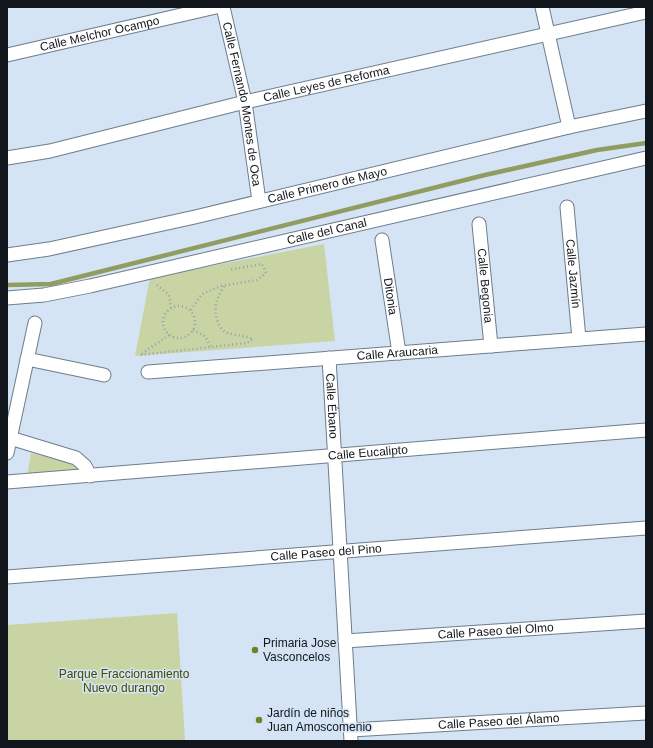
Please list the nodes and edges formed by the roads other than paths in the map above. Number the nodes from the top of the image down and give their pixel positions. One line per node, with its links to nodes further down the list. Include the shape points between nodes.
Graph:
1 (216, 7): 6 (street, Calle Melchor Ocampo)
2 (223, 7): 7 (street, Calle Fernando Montes de Oca)
3 (542, 7): 5 (street)
4 (646, 12): 5 (street, Calle Leyes de Reforma)
5 (548, 34): 7 (street, Calle Leyes de Reforma); 9 (street)
6 (7, 54)
7 (245, 102): 10 (street, Calle Leyes de Reforma, via 50,151); 12 (street, Calle Fernando Montes de Oca)
8 (646, 112): 9 (street, Calle Primero de Mayo)
9 (569, 127): 12 (street, Calle Primero de Mayo)
10 (7, 158)
11 (646, 158): 17 (street, Calle del Canal, via 90,286 44,295)
12 (259, 201): 16 (street, Calle Primero de Mayo, via 50,249)
13 (567, 207): 20 (street, Calle Jazmín)
14 (479, 224): 21 (street, Calle Begonia)
15 (382, 240): 22 (street, Ditonia)
16 (7, 255)
17 (7, 298)
18 (34, 323): 24 (street)
19 (646, 334): 20 (street, Calle Araucaria)
20 (579, 339): 21 (street, Calle Araucaria)
21 (491, 346): 22 (street, Calle Araucaria)
22 (399, 353): 23 (street, Calle Araucaria)
23 (329, 358): 25 (street, Calle Araucaria); 30 (street, Calle Ébano)
24 (27, 359): 26 (street); 28 (street)
25 (148, 372)
26 (104, 375)
27 (646, 430): 30 (street, Calle Eucalipto)
28 (10, 438): 29 (street); 31 (street, via 76,458 85,466)
29 (7, 453)
30 (335, 456): 31 (street, Calle Eucalipto); 34 (street, Calle Ébano)
31 (90, 476): 32 (street, Calle Eucalipto)
32 (7, 482)
33 (646, 528): 34 (street, Calle Paseo del Pino)
34 (340, 552): 35 (street, Calle Paseo del Pino); 37 (street, Calle Ébano)
35 (7, 577)
36 (646, 621): 37 (street, Calle Paseo del Olmo)
37 (345, 640): 39 (street, Calle Ébano)
38 (646, 713): 39 (street, Calle Paseo del Álamo)
39 (351, 736)

